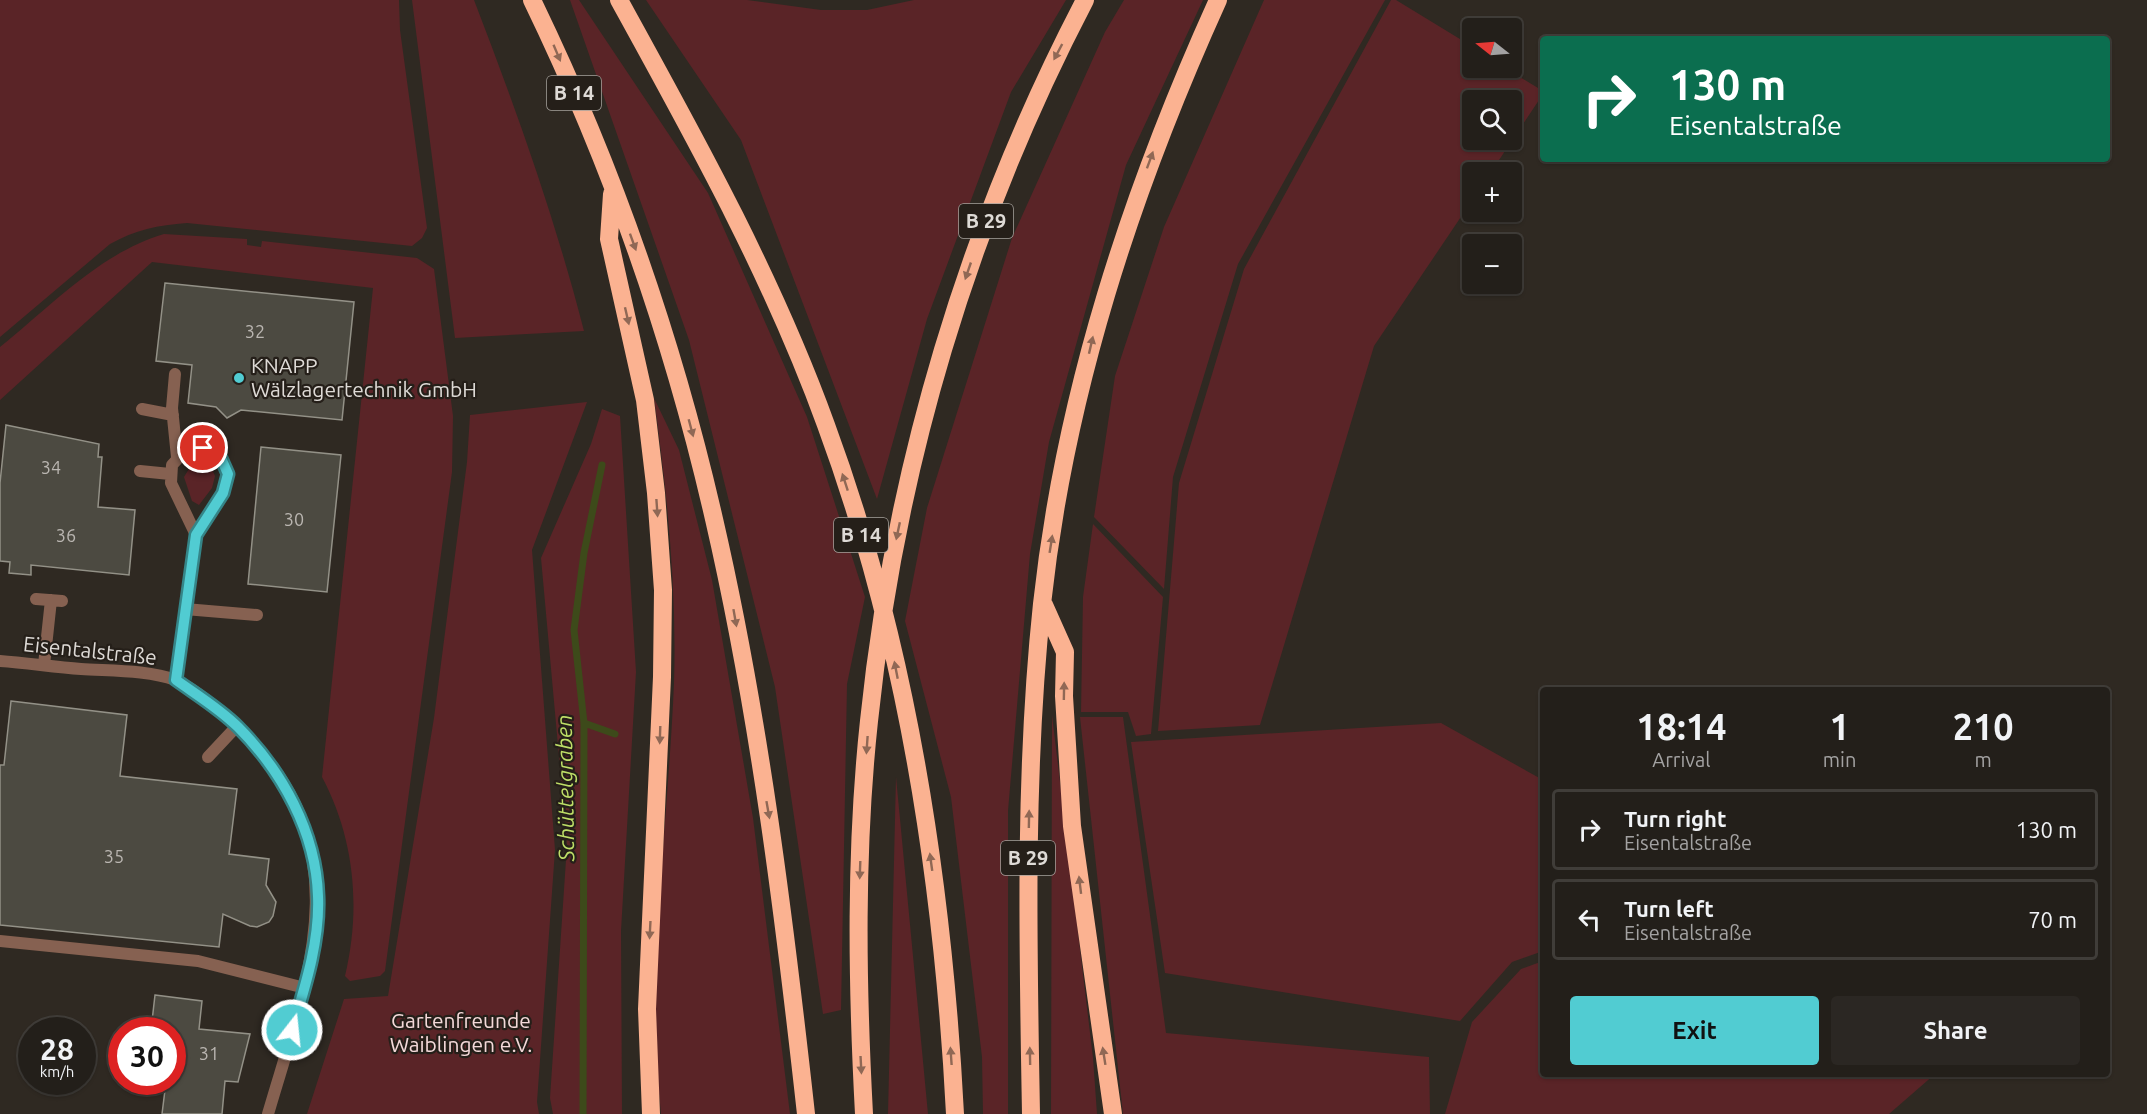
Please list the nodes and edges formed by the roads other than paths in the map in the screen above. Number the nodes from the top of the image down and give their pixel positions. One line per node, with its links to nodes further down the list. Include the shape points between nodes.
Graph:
1 (532, 0): 5 (highway, B 14, one-way to 5)
2 (619, 0): 28 (highway, B 14, one-way to 2, via 936,896 922,798 895,660 866,548 827,426 783,318 733,211)
3 (1085, 0): 27 (highway, B 29, one-way to 27, via 1016,143 982,230 940,355 914,453 891,565 878,649 862,812 859,932)
4 (1218, 0): 14 (highway, B 29, one-way to 4, via 1066,461 1094,333 1158,137)
5 (613, 187): 25 (highway, one-way to 25, via 609,239 645,400 663,591 661,724 646,1009); 26 (highway, B 14, one-way to 26, via 659,317 692,430 732,601 770,824)
6 (175, 374): 8 (street)
7 (142, 409): 8 (street)
8 (173, 415): 9 (street)
9 (177, 457): 11 (street); 12 (street, Eisentalstraße, via 194,448 212,451 228,474 223,493)
10 (140, 471): 11 (street)
11 (170, 474): 12 (street)
12 (196, 535): 15 (street, Eisentalstraße)
13 (36, 599): 18 (street, via 57,601)
14 (1042, 602): 29 (highway, B 29, one-way to 14, via 1029,838); 30 (highway, one-way to 14, via 1072,826 1065,652)
15 (186, 609): 16 (street); 19 (street, Eisentalstraße)
16 (257, 615)
17 (0, 661): 18 (street, Eisentalstraße)
18 (44, 665): 19 (street, Eisentalstraße)
19 (176, 680): 20 (street, Eisentalstraße)
20 (237, 726): 21 (street); 23 (street, Eisentalstraße, via 265,757 292,798 309,843 318,896 315,939)
21 (208, 757)
22 (0, 941): 23 (street, via 198,961)
23 (305, 988): 24 (street, Eisentalstraße)
24 (268, 1114)
25 (651, 1114)
26 (806, 1114)
27 (864, 1114)
28 (955, 1114)
29 (1031, 1114)
30 (1113, 1114)

